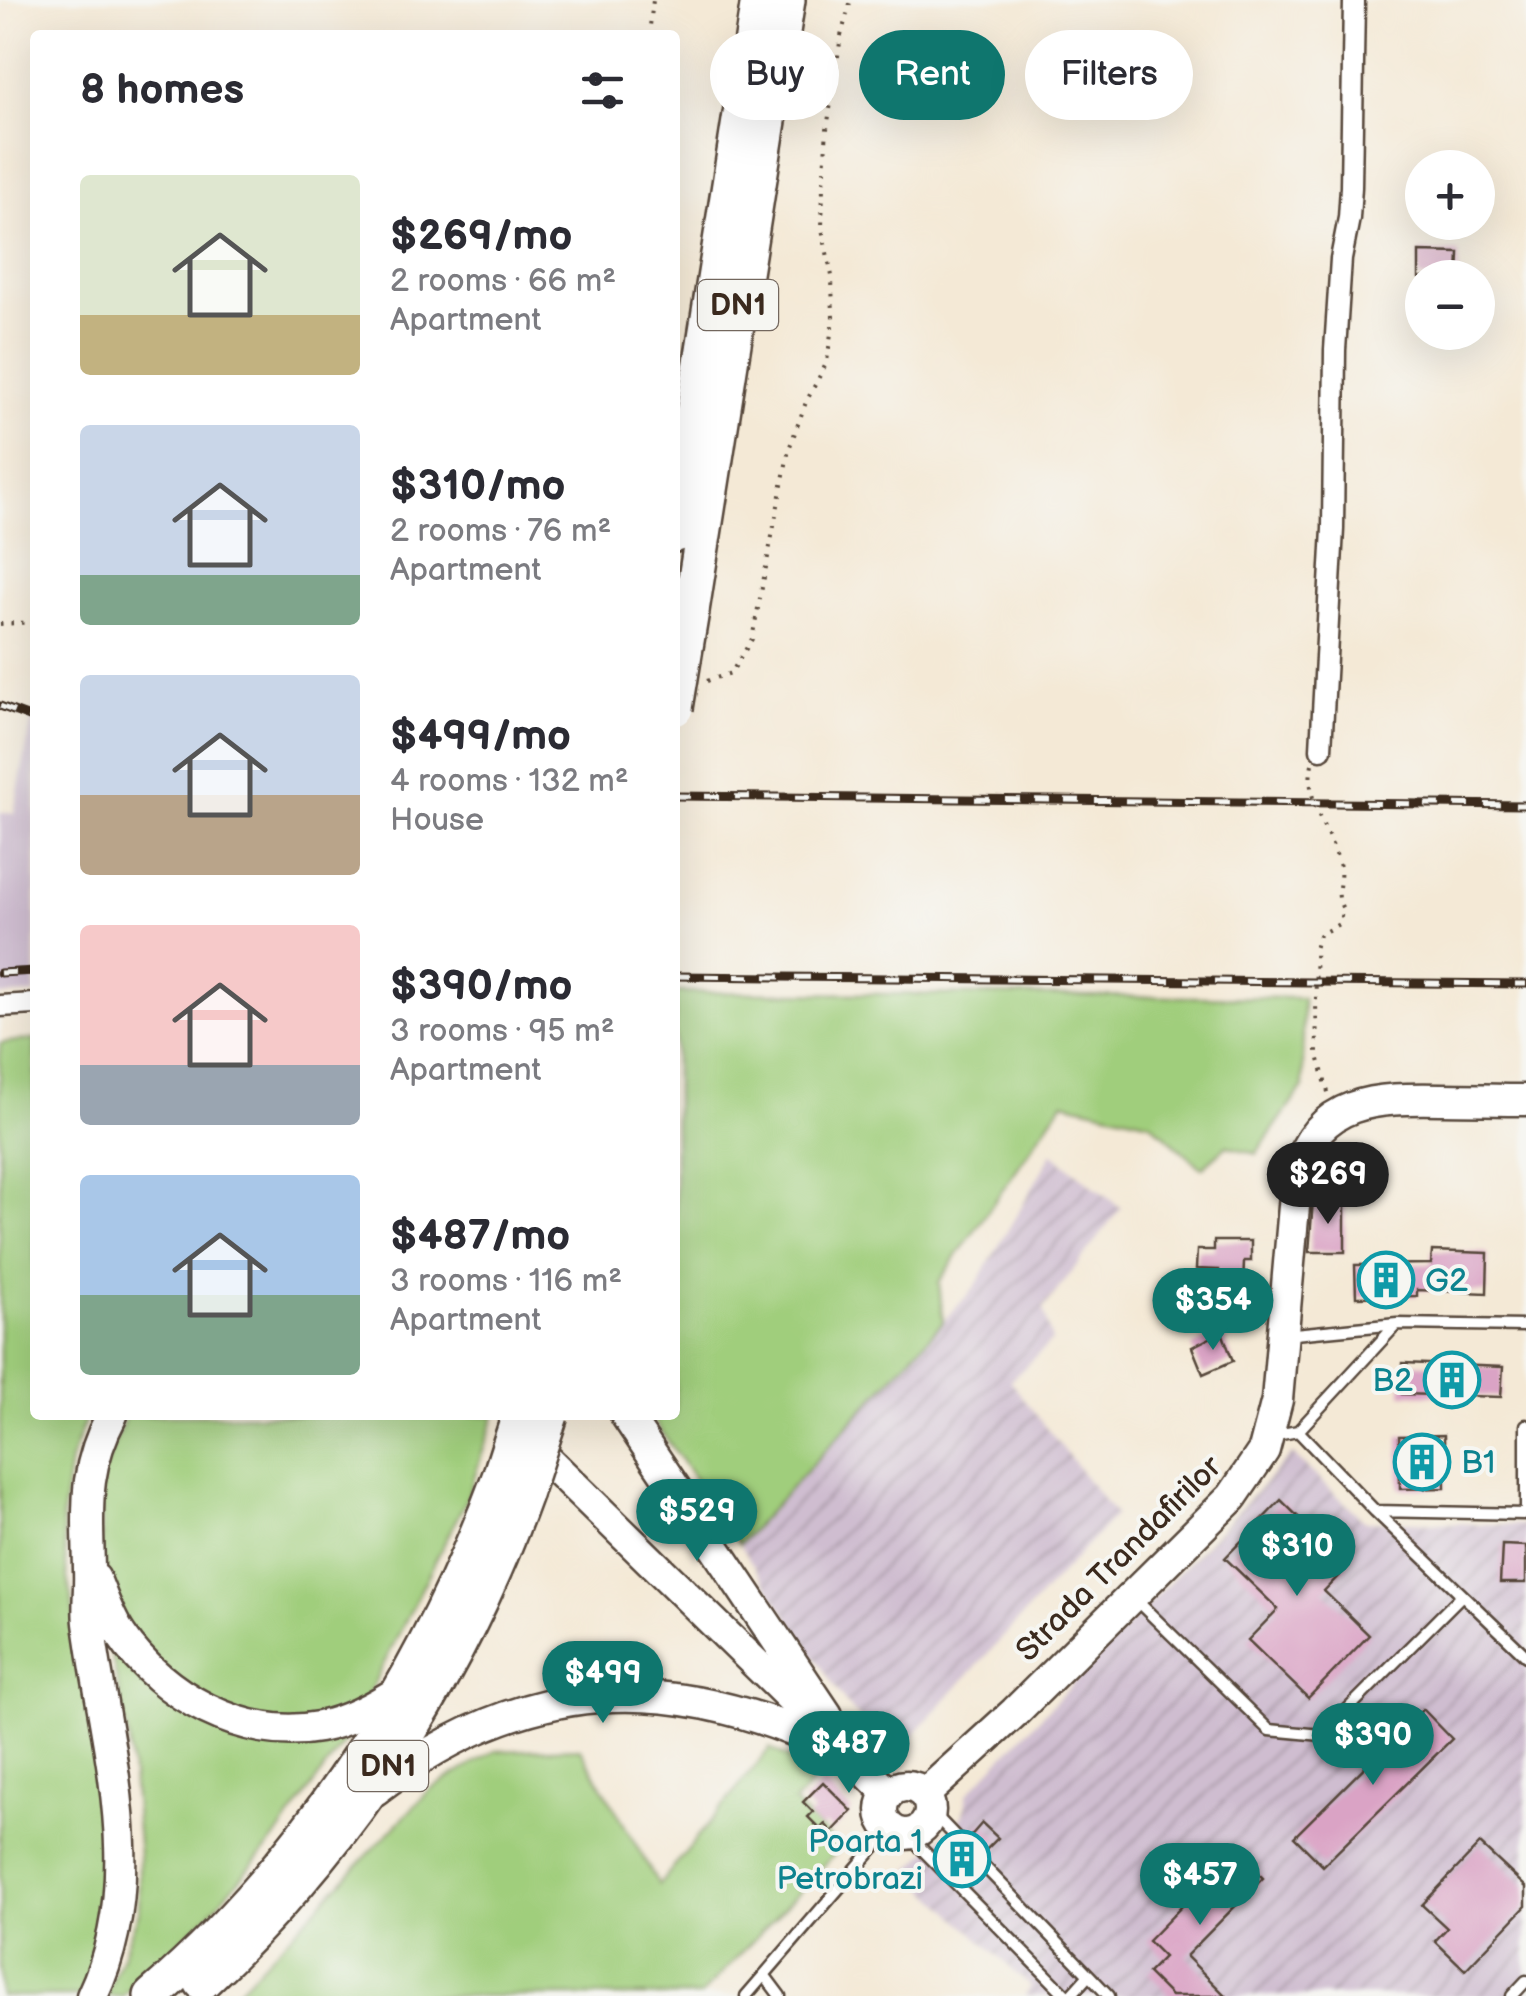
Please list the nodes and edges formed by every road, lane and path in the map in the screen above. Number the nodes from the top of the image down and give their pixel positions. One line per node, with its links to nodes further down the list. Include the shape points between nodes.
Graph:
1 (654, 0): 6 (path)
2 (758, 0): 7 (highway, DN1)
3 (787, 0): 10 (highway, DN1, bridge, via 690,611)
4 (851, 0): 10 (path, via 823,185 833,319 827,362 789,448 752,640 731,672)
5 (1354, 0): 11 (street, via 1352,186 1340,259)
6 (649, 30)
7 (680, 502)
8 (30, 622): 9 (path)
9 (0, 624)
10 (687, 696)
11 (1320, 748): 15 (path, via 1309,781 1338,861 1336,895 1343,909 1339,924 1316,941 1317,1052)
12 (30, 1004): 13 (street)
13 (0, 1006)
14 (1526, 1100): 15 (main road, via 1386,1099)
15 (1338, 1114): 18 (main road, Strada Trandafirilor, via 1306,1147 1297,1172)
16 (1397, 1324): 17 (lane); 18 (lane); 25 (lane)
17 (1526, 1326)
18 (1283, 1335): 25 (main road, Strada Trandafirilor)
19 (110, 1420): 29 (main road, via 90,1478)
20 (507, 1420): 34 (main road)
21 (519, 1420): 26 (highway, DN1, bridge)
22 (547, 1420): 26 (highway, DN1, bridge)
23 (629, 1420): 34 (main road)
24 (1526, 1425): 28 (lane)
25 (1284, 1433): 27 (lane); 30 (main road, Strada Trandafirilor)
26 (512, 1485): 33 (highway, DN1); 35 (highway, DN1, via 469,1626 413,1726)
27 (1374, 1511): 28 (lane); 31 (lane)
28 (1526, 1514)
29 (89, 1568): 33 (main road, via 138,1657 204,1708 272,1728 316,1728); 42 (main road, via 88,1618 120,1824 121,1873 112,1944)
30 (1133, 1596): 31 (lane, via 1269,1730 1322,1736); 37 (main road, Strada Trandafirilor)
31 (1461, 1596): 32 (lane)
32 (1526, 1656)
33 (402, 1690): 35 (highway, DN1)
34 (850, 1756): 35 (main road, via 713,1707 642,1696 594,1697 491,1720); 36 (main road)
35 (354, 1791): 43 (highway, DN1); 44 (highway, DN1, via 273,1910)
36 (888, 1793): 37 (main road, via 903,1786 919,1789); 38 (main road, via 885,1823)
37 (928, 1803): 38 (main road, via 926,1824); 40 (lane)
38 (899, 1832): 39 (lane); 47 (lane)
39 (765, 1976): 45 (lane); 46 (lane)
40 (1088, 1976): 47 (lane); 48 (lane)
41 (1526, 1982): 49 (lane)
42 (92, 1996)
43 (152, 1996)
44 (187, 1996)
45 (746, 1996)
46 (780, 1996)
47 (1068, 1996)
48 (1108, 1996)
49 (1512, 1996)

